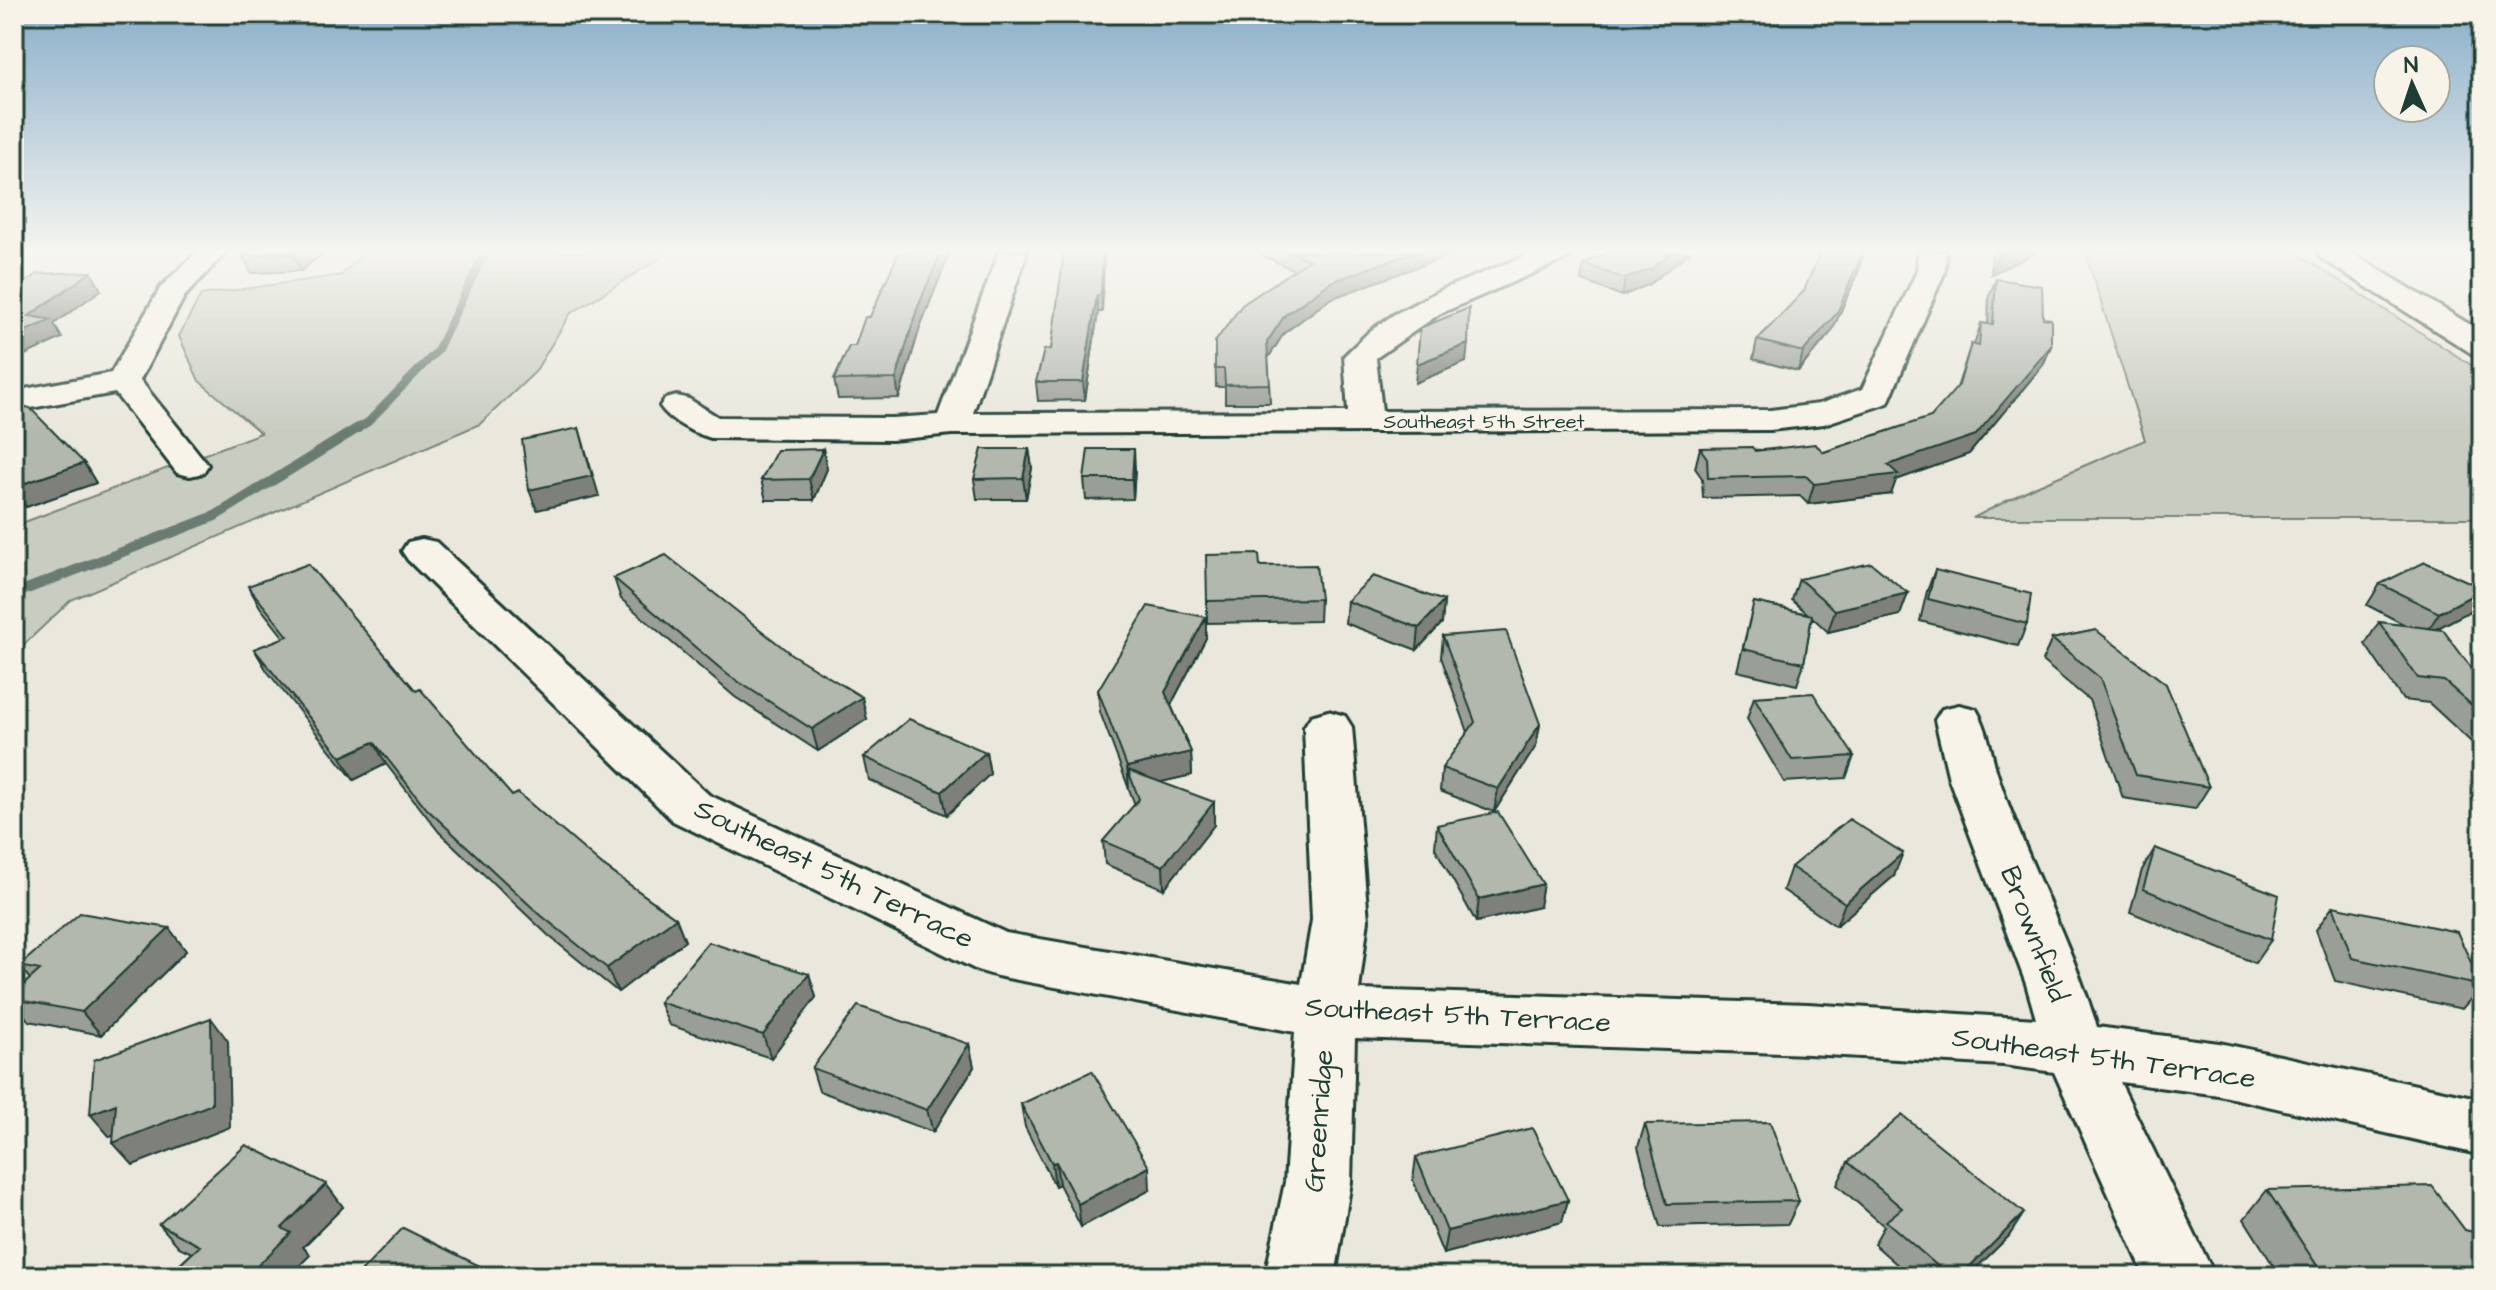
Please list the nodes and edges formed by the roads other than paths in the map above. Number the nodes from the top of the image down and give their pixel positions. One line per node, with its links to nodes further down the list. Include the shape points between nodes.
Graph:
1 (161, 312): 7 (street)
2 (992, 312): 11 (street)
3 (1422, 312): 10 (street, via 1382,334 1360,356)
4 (1911, 312): 10 (street, Southeast 5th Street, via 1876,396 1824,414 1770,420)
5 (2428, 312): 6 (street)
6 (2482, 346)
7 (123, 381): 8 (street); 12 (street)
8 (14, 401)
9 (677, 406): 11 (street, Southeast 5th Street, via 711,427 892,429)
10 (1366, 422): 11 (street, Southeast 5th Street)
11 (952, 424)
12 (190, 465)
13 (422, 551): 16 (street, Southeast 5th Terrace, via 691,808 997,954)
14 (1959, 720): 17 (street, Brownfield, via 1974,779 2055,984)
15 (1328, 727): 16 (street, Greenridge, via 1340,920)
16 (1326, 1013): 17 (street, Southeast 5th Terrace, via 1808,1029); 19 (street, Greenridge, via 1318,1182)
17 (2074, 1049): 18 (street, Southeast 5th Terrace, via 2219,1069); 20 (street, Brownfield)
18 (2482, 1127)
19 (1300, 1276)
20 (2180, 1276)

